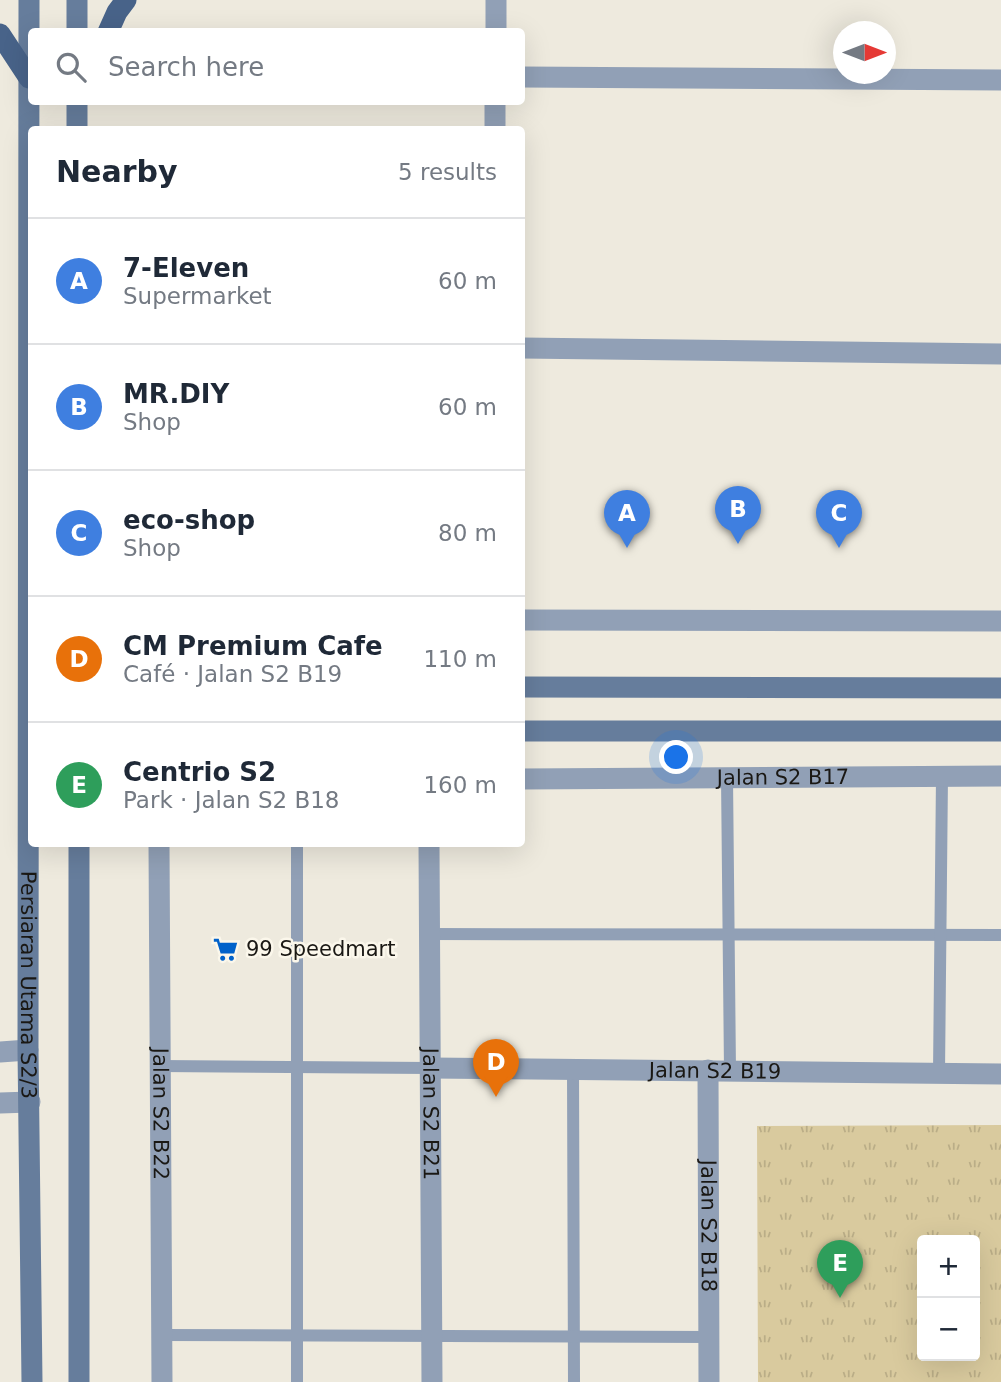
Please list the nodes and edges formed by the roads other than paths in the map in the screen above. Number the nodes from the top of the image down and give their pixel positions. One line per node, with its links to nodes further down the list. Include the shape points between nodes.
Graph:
1 (29, 0): 5 (main road, Persiaran Utama S2/3)
2 (77, 0): 6 (main road)
3 (126, 0): 7 (main road)
4 (496, 0): 8 (street)
5 (29, 28)
6 (77, 28)
7 (110, 28)
8 (496, 28)
9 (0, 34): 10 (main road)
10 (28, 76)
11 (525, 77): 12 (street)
12 (1001, 80)
13 (29, 105): 16 (main road, Persiaran Utama S2/3)
14 (77, 105): 17 (main road)
15 (495, 105): 18 (street)
16 (29, 126)
17 (78, 126)
18 (495, 126)
19 (525, 348): 20 (street)
20 (1001, 354)
21 (525, 620): 22 (street)
22 (1001, 621)
23 (525, 687): 24 (main road)
24 (1001, 688)
25 (525, 731): 26 (main road)
26 (1001, 731)
27 (942, 776): 28 (street, Jalan S2 B17); 29 (street, Jalan S2 B17); 39 (lane)
28 (1001, 776)
29 (727, 777): 30 (street, Jalan S2 B17); 37 (lane)
30 (525, 779)
31 (30, 847): 40 (main road, Persiaran Utama S2/3)
32 (79, 847): 58 (main road)
33 (159, 847): 42 (street, Jalan S2 B22)
34 (298, 847): 43 (lane)
35 (429, 847): 36 (street, Jalan S2 B21)
36 (429, 934): 37 (lane); 44 (street, Jalan S2 B21)
37 (729, 935): 39 (lane); 47 (lane)
38 (1001, 935): 39 (lane)
39 (940, 936): 48 (lane)
40 (29, 1050): 41 (street); 50 (main road, Persiaran Utama S2/3)
41 (0, 1052)
42 (159, 1066): 43 (lane); 52 (street, Jalan S2 B22)
43 (297, 1068): 44 (lane); 53 (lane)
44 (430, 1068): 45 (street, Jalan S2 B19); 54 (street, Jalan S2 B21)
45 (573, 1069): 46 (street, Jalan S2 B19); 55 (lane)
46 (708, 1070): 47 (street, Jalan S2 B19); 56 (street, Jalan S2 B18)
47 (730, 1071): 48 (street, Jalan S2 B19)
48 (939, 1073): 49 (street, Jalan S2 B19)
49 (1001, 1074)
50 (30, 1102): 51 (street); 57 (main road, Persiaran Utama S2/3)
51 (0, 1103)
52 (163, 1335): 53 (lane); 59 (street, Jalan S2 B22)
53 (297, 1336): 54 (lane); 60 (lane)
54 (431, 1336): 55 (lane); 61 (street, Jalan S2 B21)
55 (573, 1337): 56 (lane); 62 (lane)
56 (709, 1338): 63 (street, Jalan S2 B18)
57 (32, 1382)
58 (79, 1382)
59 (162, 1382)
60 (297, 1382)
61 (432, 1382)
62 (574, 1382)
63 (709, 1382)

